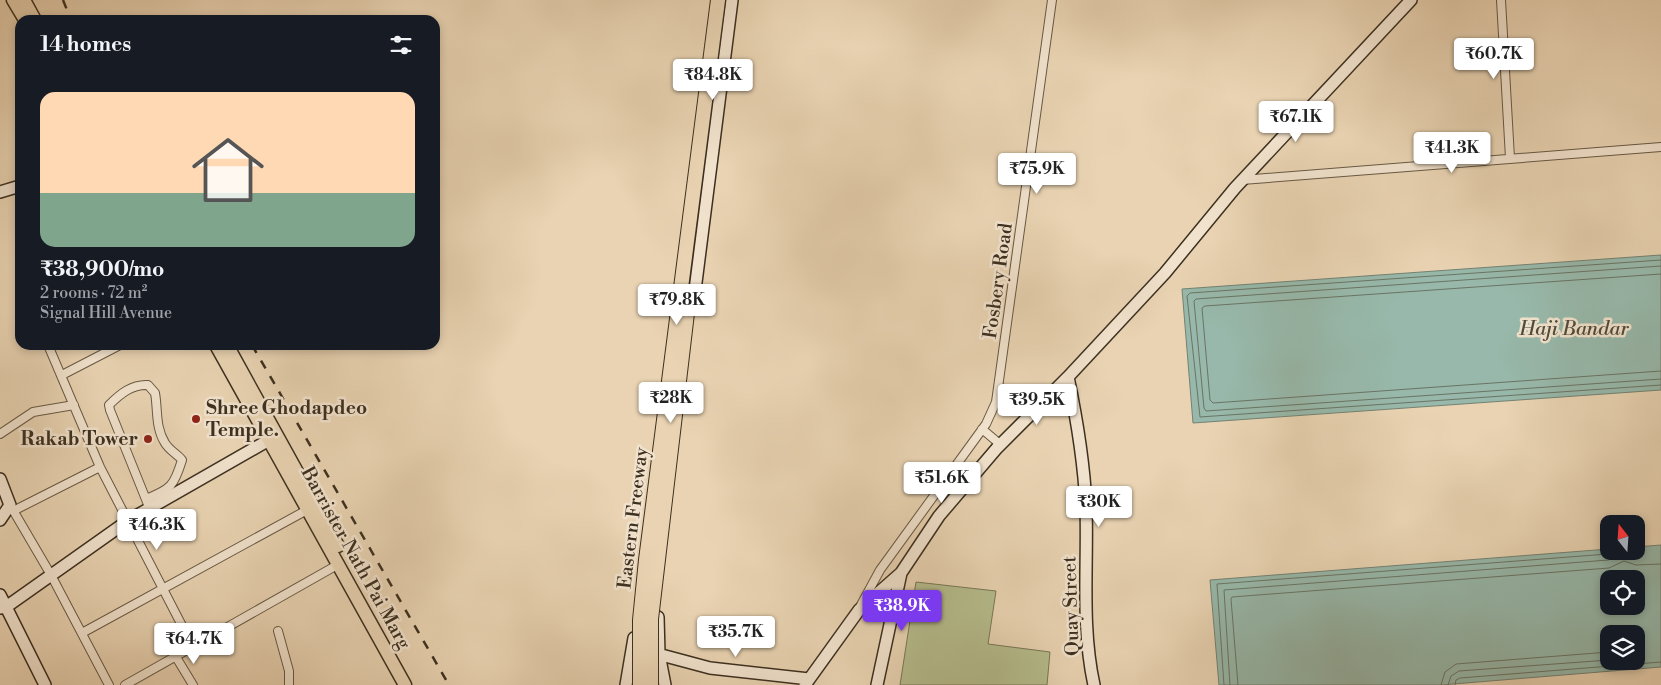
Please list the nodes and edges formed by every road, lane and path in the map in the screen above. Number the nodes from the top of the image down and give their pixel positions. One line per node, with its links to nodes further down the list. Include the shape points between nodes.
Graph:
1 (14, 0): 10 (main road)
2 (24, 0): 11 (main road)
3 (714, 0): 48 (street, via 651,475 634,619)
4 (718, 0): 60 (highway, Eastern Freeway, bridge, via 646,560 640,620)
5 (727, 0): 61 (highway, Eastern Freeway, bridge, via 651,619)
6 (732, 0): 49 (street, via 673,474 657,622)
7 (1052, 0): 23 (street, Fosbery Road)
8 (1411, 0): 14 (street)
9 (1501, 0): 13 (street)
10 (22, 15)
11 (32, 15)
12 (1661, 147): 13 (street)
13 (1510, 158): 14 (street)
14 (1242, 180): 22 (street, via 1165,272)
15 (15, 188): 16 (street)
16 (0, 192)
17 (50, 350): 21 (street)
18 (111, 350): 21 (street)
19 (219, 350): 28 (main road, Barrister Nath Pai Marg)
20 (230, 350): 28 (main road, Barrister Nath Pai Marg)
21 (62, 376): 24 (street)
22 (1068, 377): 25 (street); 64 (street, Quay Street, via 1081,440 1086,506 1085,595)
23 (999, 387): 25 (street, via 1011,392); 26 (street, Fosbery Road, via 996,402)
24 (74, 405): 27 (street, via 33,412); 30 (street)
25 (1030, 415): 29 (street)
26 (982, 429): 29 (street); 44 (street, Fosbery Road, via 880,570)
27 (0, 434)
28 (273, 437): 32 (street); 34 (main road, Barrister Nath Pai Marg); 37 (main road, Barrister Nath Pai Marg)
29 (1001, 445): 39 (street, via 939,516)
30 (100, 466): 33 (street); 36 (street)
31 (0, 479): 33 (street)
32 (148, 504): 32 (street, via 109,405 120,394 139,384 148,385 155,392 156,416 162,437 182,460 175,482); 36 (street)
33 (12, 508): 35 (street); 40 (street)
34 (307, 510): 37 (main road, Barrister Nath Pai Marg); 41 (street)
35 (0, 520)
36 (129, 520): 40 (street); 41 (street)
37 (332, 542): 38 (main road, Barrister Nath Pai Marg); 58 (main road, Barrister Nath Pai Marg)
38 (340, 564): 47 (street); 57 (main road, Barrister Nath Pai Marg)
39 (900, 573): 44 (street); 63 (street)
40 (51, 575): 43 (street); 46 (street)
41 (163, 588): 46 (street); 47 (street)
42 (0, 595): 43 (street)
43 (3, 607): 52 (street)
44 (858, 610): 51 (street)
45 (278, 631): 56 (street, via 289,671)
46 (82, 633): 53 (street)
47 (193, 647): 50 (street)
48 (634, 648): 49 (street); 59 (street); 61 (street)
49 (660, 654): 51 (street, via 710,668); 62 (street)
50 (176, 657): 54 (street); 55 (street)
51 (807, 682)
52 (45, 685)
53 (109, 685)
54 (125, 685)
55 (193, 685)
56 (289, 685)
57 (405, 685)
58 (414, 685)
59 (626, 685)
60 (640, 685)
61 (651, 685)
62 (665, 685)
63 (877, 685)
64 (1094, 685)

